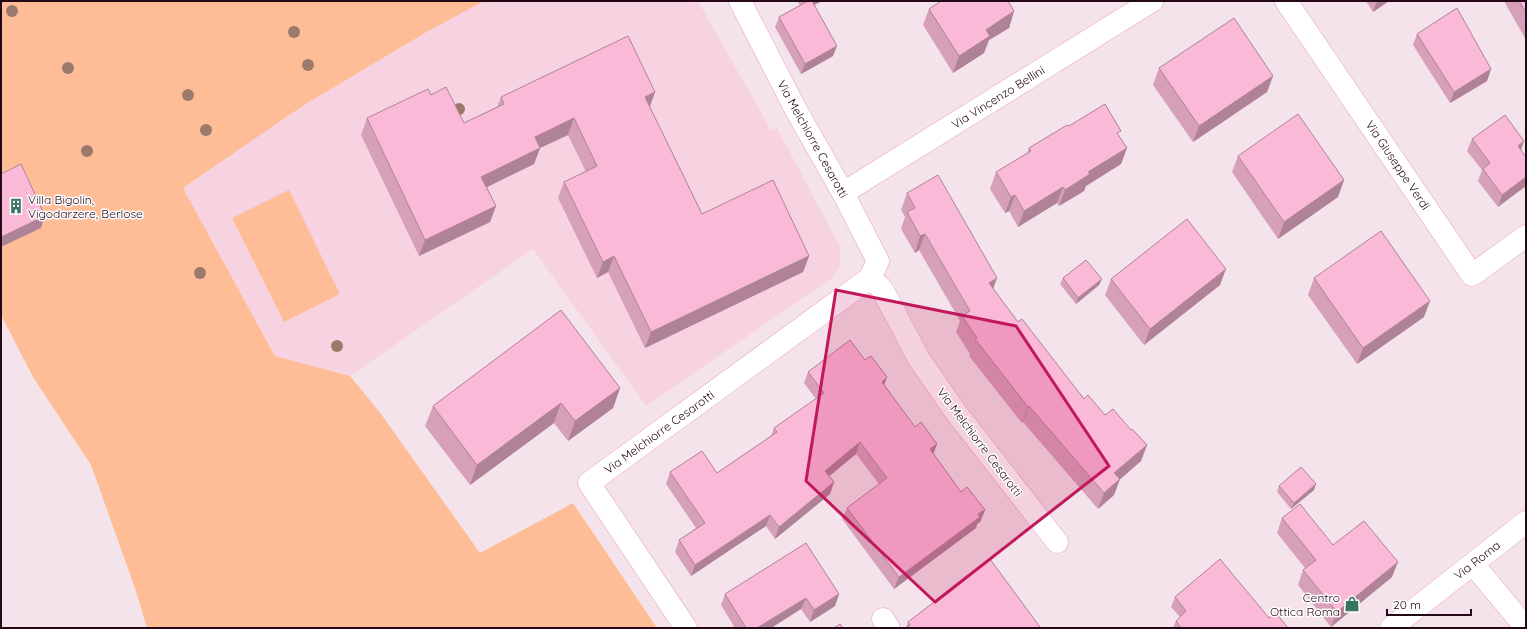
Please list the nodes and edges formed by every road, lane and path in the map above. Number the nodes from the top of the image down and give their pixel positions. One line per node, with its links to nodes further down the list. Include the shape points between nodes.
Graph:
1 (740, 1): 4 (street, Via Melchiorre Cesarotti, via 796,110)
2 (1152, 1): 4 (street, Via Vincenzo Bellini)
3 (1286, 1): 5 (street, Via Giuseppe Verdi, via 1472,275)
4 (843, 193): 6 (street, Via Melchiorre Cesarotti, via 878,261)
5 (1526, 236)
6 (870, 278): 8 (street, Via Melchiorre Cesarotti, via 882,289 919,359 955,411); 10 (street, Via Melchiorre Cesarotti, via 589,483)
7 (1526, 522): 9 (street, Via Roma)
8 (1057, 542)
9 (1473, 564): 11 (street, Via Roma); 12 (street)
10 (686, 628)
11 (1391, 628)
12 (1526, 628)

